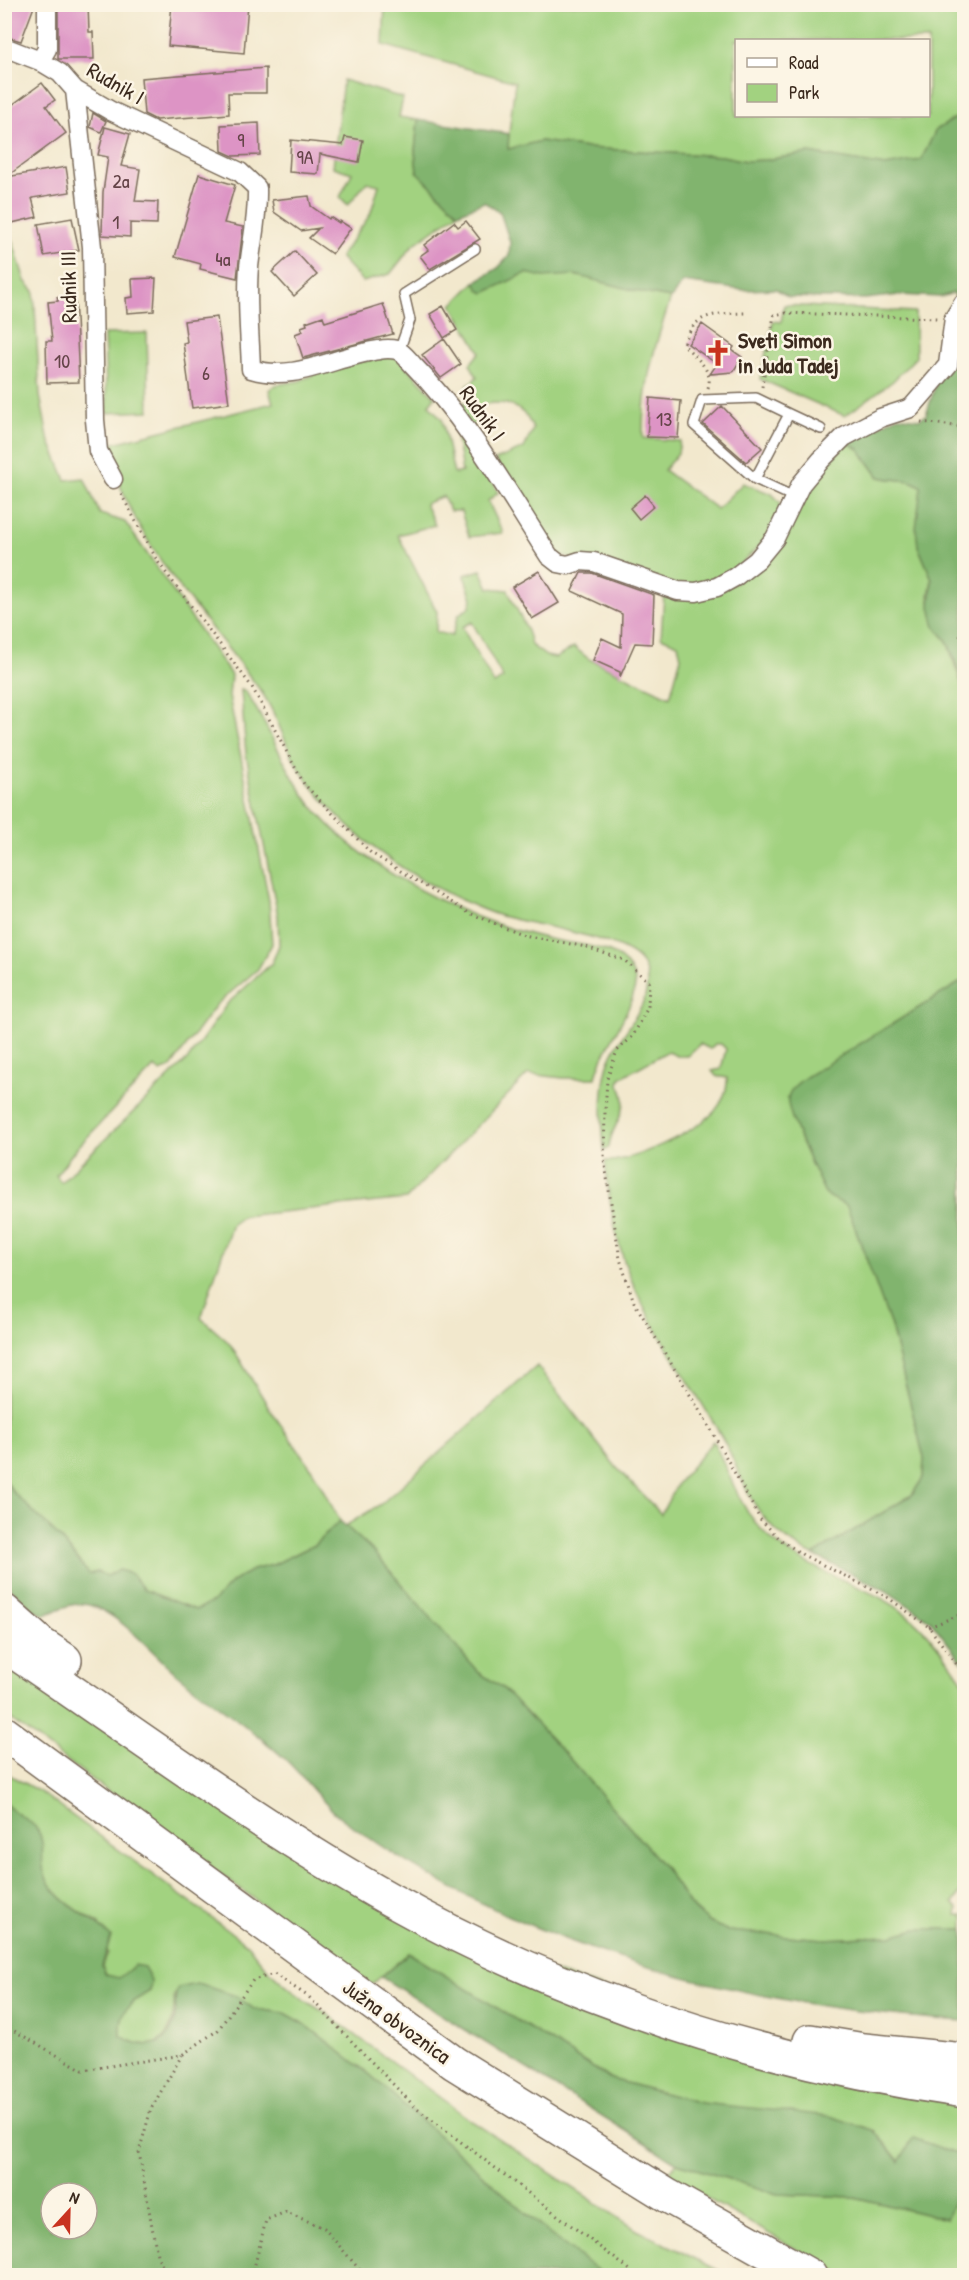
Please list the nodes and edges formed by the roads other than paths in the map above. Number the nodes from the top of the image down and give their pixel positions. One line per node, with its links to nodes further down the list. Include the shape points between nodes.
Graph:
1 (47, 4): 3 (street, via 48,48)
2 (4, 47): 3 (street, Rudnik I)
3 (40, 61): 4 (street, Rudnik I)
4 (75, 90): 7 (street, Rudnik I, via 240,172 257,188 258,214 246,316 251,369 284,375 365,352); 10 (street, Rudnik III, via 92,247 98,451)
5 (475, 249): 7 (lane, via 404,294 410,320)
6 (964, 302): 12 (street, Rudnik I, via 954,318 948,365 911,408 880,418 844,437)
7 (399, 351): 12 (street, Rudnik I, via 436,388 549,556 558,563 594,562 678,591 706,590 735,577 756,560 775,538)
8 (789, 414): 9 (lane); 11 (lane); 11 (lane, via 756,398 702,400 694,425)
9 (821, 429)
10 (113, 479)
11 (755, 479): 12 (lane)
12 (794, 497)
13 (4, 1611): 15 (highway, via 41,1644 98,1684)
14 (4, 1645): 15 (highway)
15 (128, 1728): 17 (highway, via 268,1824 389,1899 527,1969)
16 (4, 1733): 20 (highway, Južna obvoznica, via 454,2063 668,2196)
17 (652, 2019): 18 (highway, via 718,2019 864,2050); 19 (highway, via 815,2064)
18 (964, 2060)
19 (964, 2091)
20 (810, 2276)

